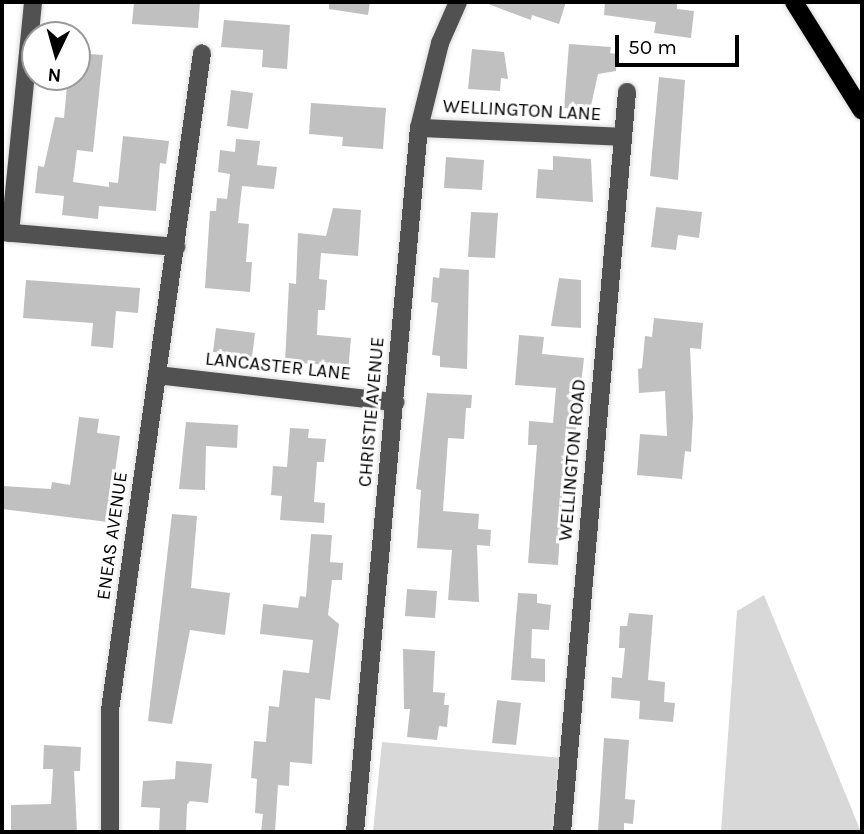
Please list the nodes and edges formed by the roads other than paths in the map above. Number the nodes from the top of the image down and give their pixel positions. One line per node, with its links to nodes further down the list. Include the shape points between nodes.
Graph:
1 (33, 2): 9 (street)
2 (457, 2): 7 (street, CHRISTIE AVENUE, via 440,43)
3 (794, 2): 6 (main road)
4 (202, 53): 10 (street, ENEAS AVENUE)
5 (626, 92): 8 (street, WELLINGTON ROAD)
6 (862, 111)
7 (419, 128): 8 (street, WELLINGTON LANE); 12 (street, CHRISTIE AVENUE)
8 (623, 137): 15 (street, WELLINGTON ROAD)
9 (6, 233): 10 (street)
10 (176, 247): 11 (street, ENEAS AVENUE)
11 (157, 375): 12 (street, LANCASTER LANE); 13 (street, ENEAS AVENUE, via 110,710)
12 (394, 402): 14 (street, CHRISTIE AVENUE)
13 (110, 832)
14 (355, 832)
15 (562, 832)

